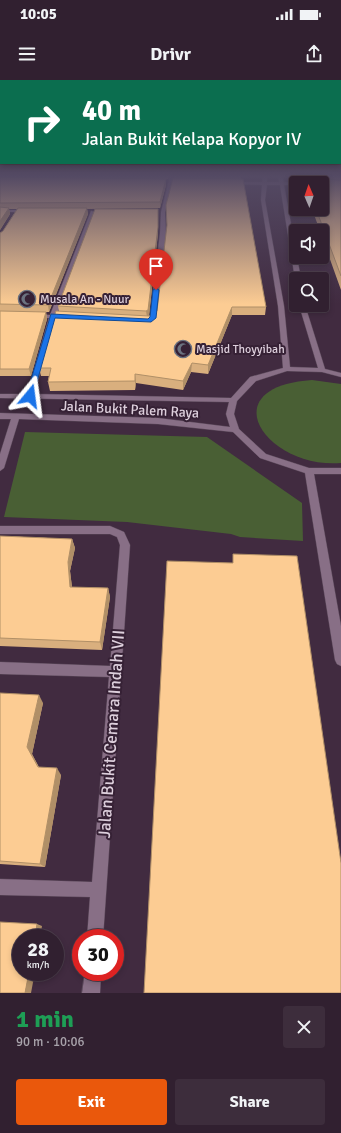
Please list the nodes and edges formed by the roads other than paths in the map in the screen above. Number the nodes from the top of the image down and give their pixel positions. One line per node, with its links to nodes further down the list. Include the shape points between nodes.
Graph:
1 (90, 219): 8 (street)
2 (163, 219): 10 (street, via 153,318 149,321)
3 (266, 219): 11 (street, via 281,306)
4 (288, 219): 5 (street)
5 (297, 272)
6 (304, 312): 12 (street)
7 (23, 316): 8 (street)
8 (53, 316): 9 (street); 15 (street)
9 (76, 317)
10 (140, 321)
11 (287, 369): 12 (street); 16 (street, via 252,379)
12 (322, 370): 13 (street)
13 (341, 375)
14 (0, 396): 15 (street, Jalan Bukit Palem Raya)
15 (30, 396): 16 (street, Jalan Bukit Palem Raya)
16 (233, 400): 19 (street, via 230,414)
17 (0, 416): 18 (street, Jalan Bukit Palem Raya)
18 (16, 416): 19 (street, Jalan Bukit Palem Raya, via 158,421); 20 (street)
19 (235, 430): 21 (street, via 263,456)
20 (0, 468)
21 (309, 471): 22 (street); 24 (street)
22 (341, 471)
23 (0, 530): 26 (street, Jalan Bukit Cemara Indah VII, via 110,530 122,536 125,544)
24 (341, 660)
25 (0, 668): 26 (street)
26 (115, 672): 28 (street, Jalan Bukit Cemara Indah VII)
27 (0, 887): 28 (street)
28 (99, 890): 29 (street, Jalan Bukit Cemara Indah VII)
29 (96, 929)
30 (92, 981): 31 (street)
31 (91, 993)

